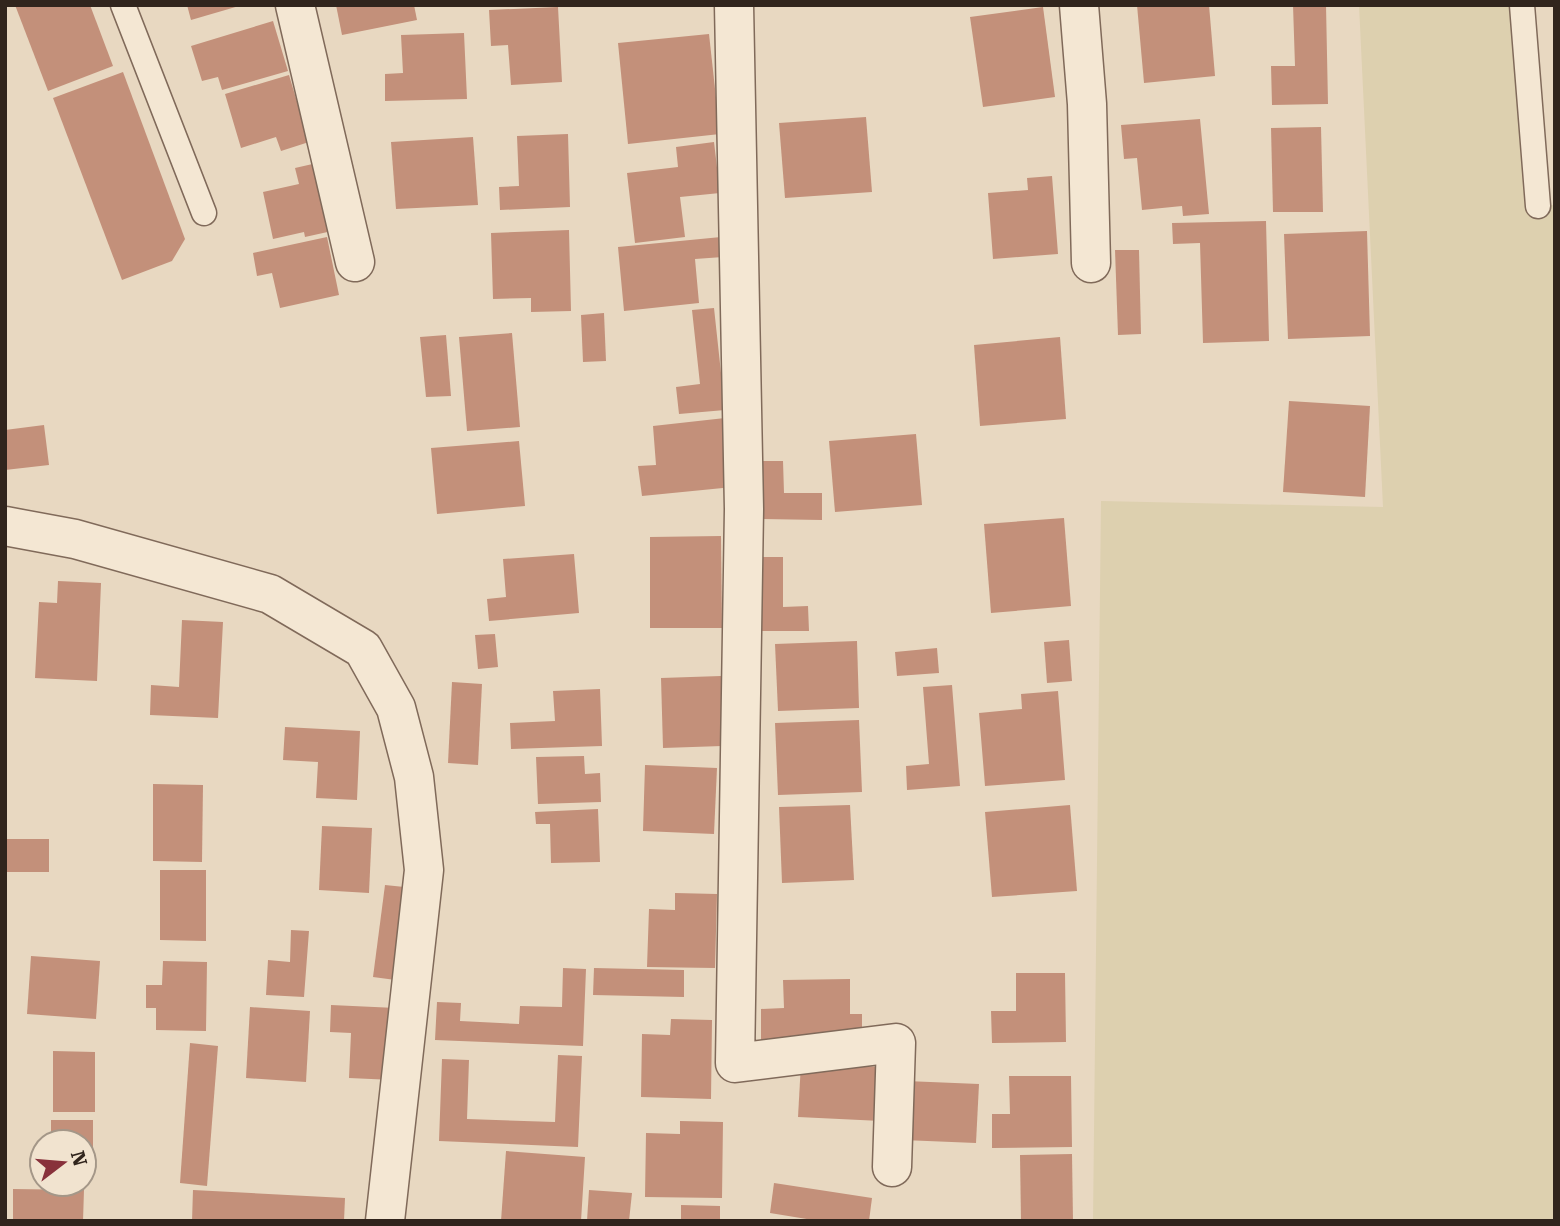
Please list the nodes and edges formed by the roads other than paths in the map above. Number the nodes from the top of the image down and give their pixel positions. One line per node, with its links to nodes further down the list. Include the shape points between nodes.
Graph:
1 (123, 5): 7 (lane)
2 (295, 5): 8 (street)
3 (734, 5): 11 (street, via 744,509 735,1063 896,1043)
4 (1079, 5): 9 (street)
5 (1522, 5): 6 (lane)
6 (1538, 206)
7 (204, 213)
8 (355, 262)
9 (1091, 263)
10 (5, 526): 12 (street, via 75,539 270,594 363,649 396,708 414,777 424,870)
11 (892, 1167)
12 (385, 1221)

